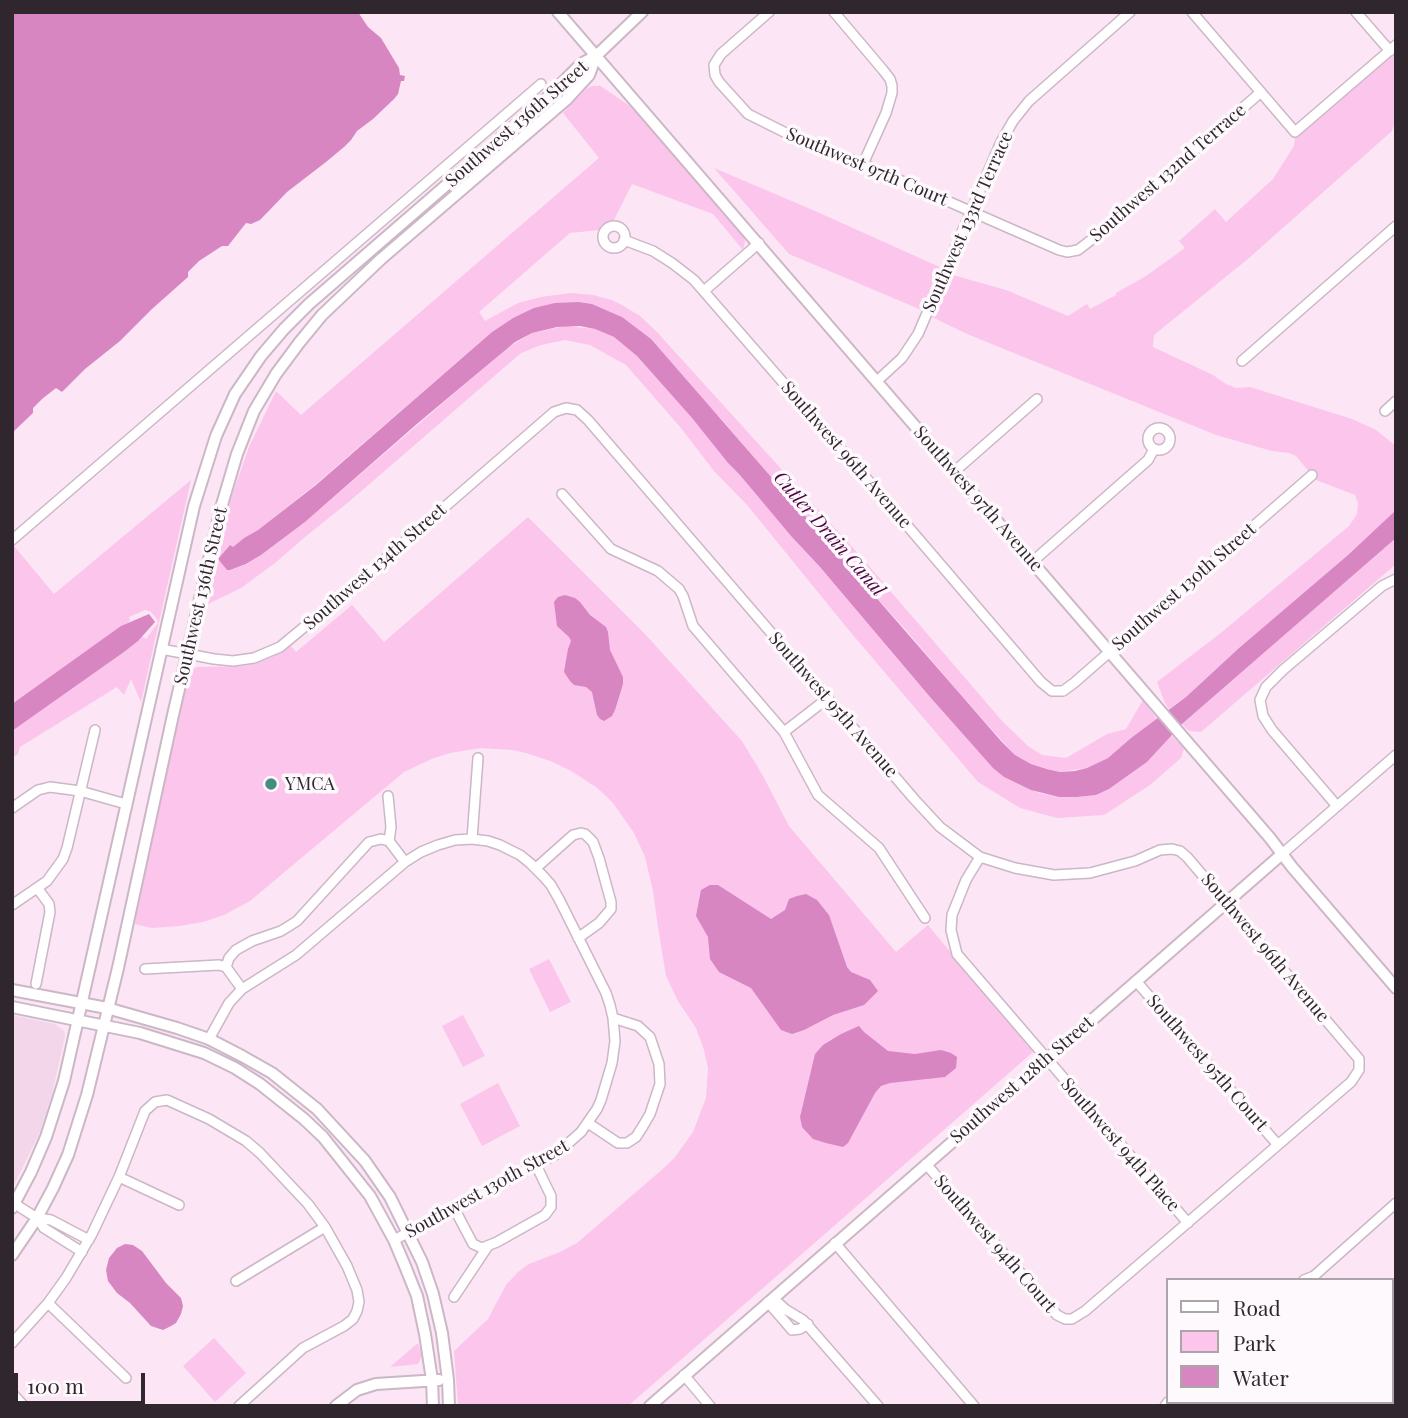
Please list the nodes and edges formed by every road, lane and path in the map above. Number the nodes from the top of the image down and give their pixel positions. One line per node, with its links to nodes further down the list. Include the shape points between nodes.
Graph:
1 (558, 12): 9 (street, Southwest 97th Avenue)
2 (642, 12): 9 (street, Southwest 136th Street)
3 (769, 12): 12 (street, Southwest 97th Court, via 718,57 715,75 754,118)
4 (834, 12): 12 (street, via 892,86 886,113)
5 (1130, 12): 13 (street, Southwest 133rd Terrace, via 1018,114)
6 (1192, 12): 11 (street)
7 (1356, 12): 8 (street)
8 (1393, 48): 11 (street, via 1295,132)
9 (596, 56): 16 (street, Southwest 97th Avenue); 32 (street, Southwest 136th Street, via 581,64 309,304 261,356 235,394 216,436 194,506); 34 (street, Southwest 136th Street, via 589,75 566,100 338,299 276,374 254,411 237,454)
10 (541, 84): 29 (street, Southwest 136th Street)
11 (1261, 92): 17 (street, Southwest 132nd Terrace)
12 (863, 164): 13 (street, Southwest 97th Court)
13 (971, 211): 17 (street, Southwest 97th Court); 20 (street, Southwest 133rd Terrace, via 912,344)
14 (1396, 226): 19 (street)
15 (624, 240): 18 (street, Southwest 96th Avenue, via 672,262)
16 (759, 243): 18 (street); 20 (street, Southwest 97th Avenue)
17 (1073, 252)
18 (705, 291): 35 (street, Southwest 96th Avenue)
19 (1242, 361)
20 (877, 381): 26 (street, Southwest 97th Avenue)
21 (1037, 399): 26 (street)
22 (1396, 401): 24 (street)
23 (563, 409): 34 (street, Southwest 134th Street, via 548,417 285,644 240,660); 36 (street, Southwest 95th Avenue, via 577,410 588,420)
24 (1385, 411)
25 (1154, 449): 30 (street, via 1148,460)
26 (955, 471): 30 (street, Southwest 97th Avenue)
27 (1312, 475): 33 (street, Southwest 130th Street)
28 (562, 494): 38 (street, via 611,549 658,570 679,589 693,626)
29 (12, 540)
30 (1032, 562): 33 (street, Southwest 97th Avenue)
31 (1395, 580): 44 (street, via 1283,670 1260,700 1261,712 1272,730)
32 (161, 649): 34 (street, Southwest 134th Street); 43 (street, Southwest 136th Street)
33 (1110, 652): 35 (street, Southwest 130th Street, via 1069,687); 49 (street, Southwest 97th Avenue)
34 (187, 655): 67 (street, Southwest 136th Street)
35 (1052, 691)
36 (828, 698): 38 (street); 50 (street, Southwest 95th Avenue, via 935,822)
37 (95, 730): 41 (street)
38 (784, 732): 56 (street, via 818,795 879,848)
39 (1396, 755): 44 (street, Southwest 128th Street)
40 (478, 758): 46 (street)
41 (80, 791): 43 (street); 45 (street, via 46,787); 53 (street, via 65,853 53,875)
42 (388, 796): 47 (street)
43 (126, 804): 65 (street, Southwest 136th Street)
44 (1337, 806): 49 (street, Southwest 128th Street)
45 (12, 808)
46 (472, 839): 51 (street, via 438,845); 52 (street, Southwest 130th Street, via 508,848)
47 (389, 841): 51 (street); 58 (street, via 369,842 297,921 236,950)
48 (1167, 849): 50 (street, Southwest 95th Avenue, via 1110,869 1070,875 1016,868); 54 (street, Southwest 96th Avenue, via 1184,854)
49 (1282, 854): 54 (street, Southwest 128th Street); 62 (street, Southwest 97th Avenue)
50 (980, 856): 72 (street, Southwest 94th Place, via 953,911 954,945 961,960)
51 (405, 862): 64 (street, via 296,955)
52 (536, 868): 57 (street, Southwest 130th Street, via 551,886); 57 (street, via 573,835 585,834 593,842 611,909)
53 (38, 889): 55 (street); 61 (street, via 50,912)
54 (1226, 902): 60 (street, Southwest 128th Street); 78 (street, Southwest 96th Avenue, via 1358,1057 1360,1067 1353,1079)
55 (12, 905)
56 (925, 918)
57 (578, 938): 68 (street, Southwest 130th Street, via 606,993)
58 (226, 967): 59 (street); 64 (street)
59 (145, 969)
60 (1136, 981): 72 (street, Southwest 128th Street); 78 (street, Southwest 95th Court)
61 (36, 984)
62 (1396, 988)
63 (12, 989): 65 (street)
64 (242, 989): 71 (street)
65 (81, 1003): 67 (street); 69 (street, Southwest 136th Street)
66 (12, 1007): 69 (street)
67 (107, 1008): 70 (street, Southwest 136th Street); 71 (street)
68 (613, 1018): 76 (street, Southwest 130th Street, via 612,1063 601,1100); 76 (street, via 638,1026 650,1037 660,1083 650,1114 627,1143 618,1143)
69 (78, 1020): 70 (street); 84 (street, Southwest 136th Street, via 46,1137)
70 (103, 1025): 75 (street, via 204,1053 260,1084); 86 (street, Southwest 136th Street, via 68,1155)
71 (209, 1040): 73 (street, via 272,1073)
72 (1046, 1059): 79 (street, Southwest 128th Street); 87 (street, Southwest 94th Place)
73 (317, 1109): 74 (street); 75 (street)
74 (328, 1119): 77 (street); 89 (street, via 365,1161)
75 (306, 1121): 77 (street)
76 (588, 1123): 80 (street, Southwest 130th Street, via 565,1148)
77 (317, 1131): 91 (street, via 370,1196)
78 (1278, 1145): 87 (street)
79 (926, 1164): 87 (street, Southwest 94th Court, via 1057,1315 1067,1319 1083,1313); 92 (street, Southwest 128th Street)
80 (536, 1165): 85 (street, Southwest 130th Street); 93 (street, via 551,1196 549,1212)
81 (119, 1177): 83 (street); 88 (street, via 144,1112 164,1100 246,1141); 90 (street)
82 (1396, 1203): 96 (street)
83 (179, 1205)
84 (14, 1206): 86 (street)
85 (454, 1208): 89 (street, Southwest 130th Street); 93 (street, via 473,1244)
86 (37, 1218): 90 (street, via 51,1220); 94 (street, via 44,1228); 95 (street, Southwest 136th Street)
87 (1188, 1223)
88 (325, 1227): 97 (street); 110 (street, via 357,1290 357,1311 344,1326 303,1348)
89 (408, 1232): 91 (street, Southwest 130th Street); 106 (street, via 433,1294)
90 (89, 1240): 94 (street)
91 (394, 1240): 105 (street, via 417,1296)
92 (835, 1243): 99 (street, Southwest 128th Street); 117 (street)
93 (488, 1247): 98 (street)
94 (82, 1252): 100 (street)
95 (12, 1255)
96 (1313, 1278)
97 (236, 1281)
98 (454, 1297)
99 (771, 1300): 101 (street); 101 (street, via 792,1330); 103 (street, Southwest 128th Street)
100 (48, 1303): 102 (street); 104 (street)
101 (808, 1324): 116 (street)
102 (12, 1343)
103 (684, 1376): 114 (street, Southwest 128th Street); 115 (street)
104 (126, 1378)
105 (432, 1380): 106 (street); 111 (street, via 376,1384 357,1390); 112 (street)
106 (448, 1380): 113 (street)
107 (12, 1393): 109 (street)
108 (1372, 1404): 118 (street)
109 (24, 1406)
110 (239, 1406)
111 (336, 1406)
112 (433, 1406)
113 (449, 1406)
114 (650, 1406)
115 (710, 1406)
116 (878, 1406)
117 (974, 1406)
118 (1363, 1406)

